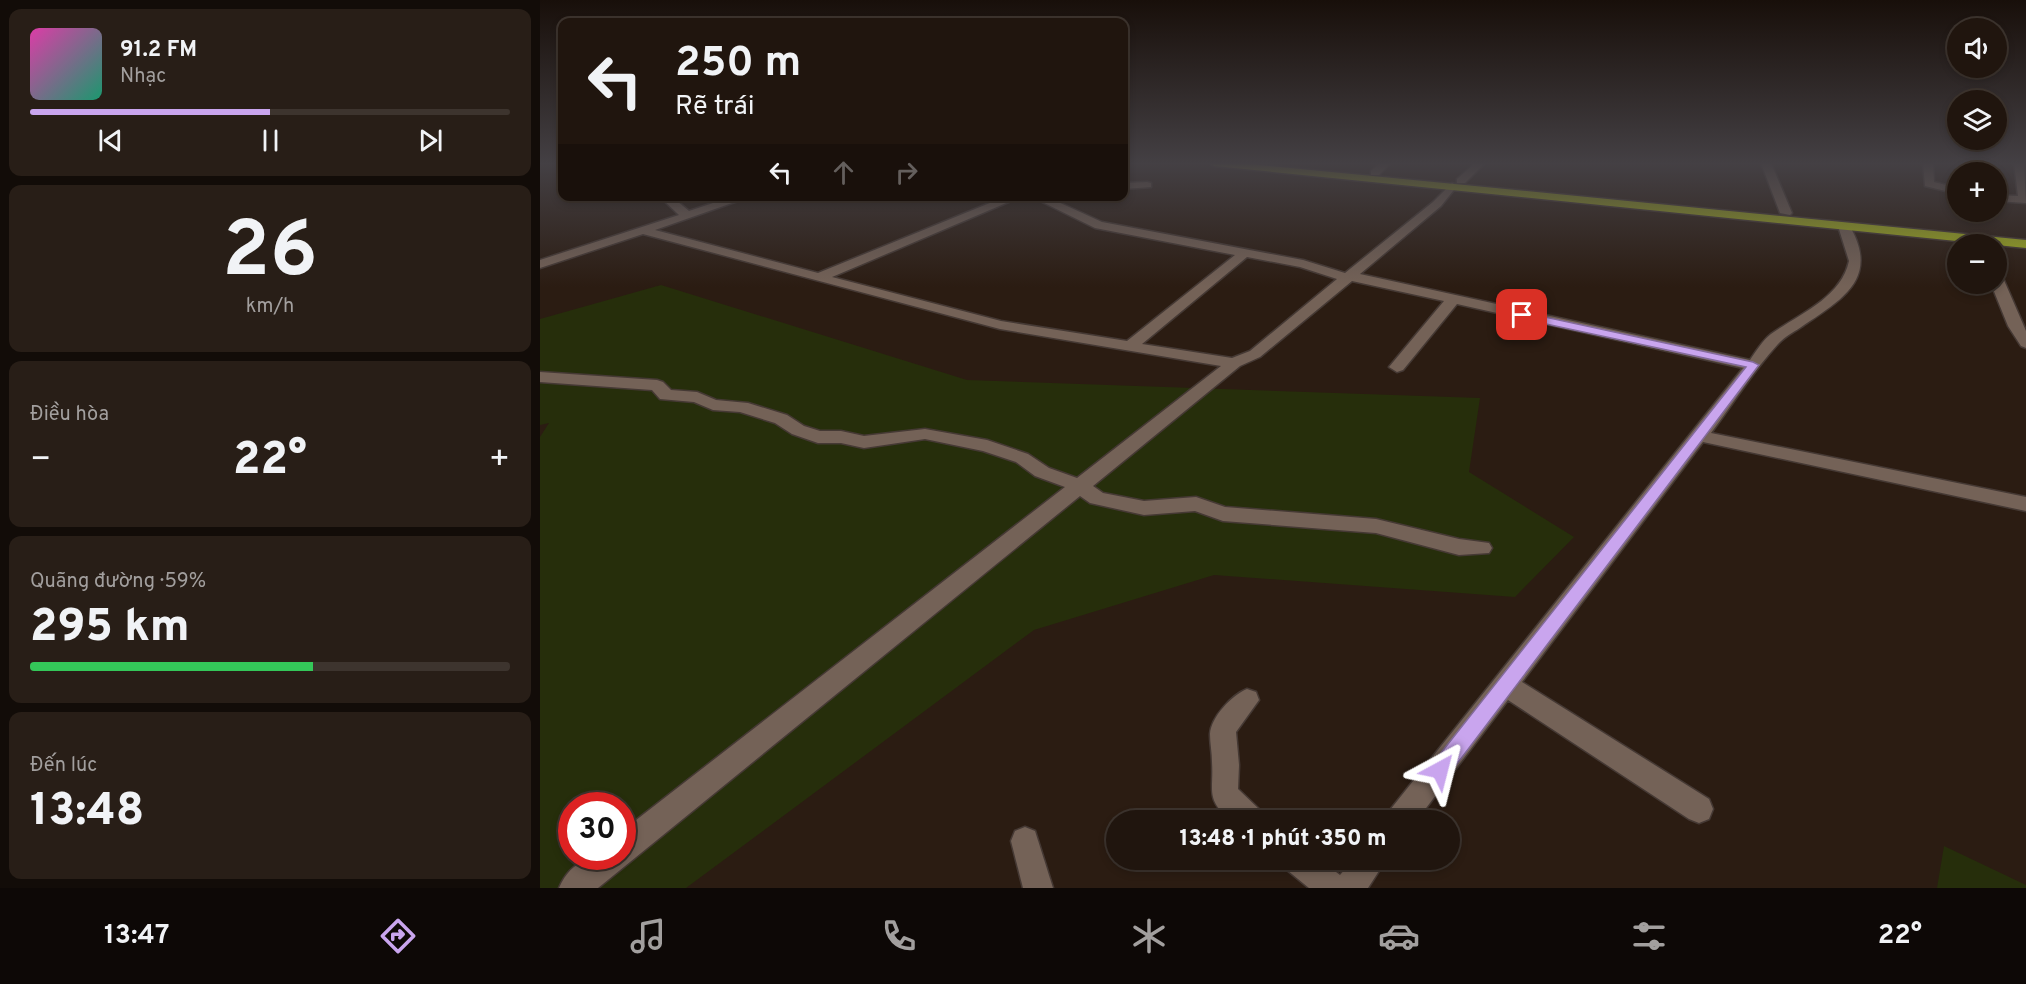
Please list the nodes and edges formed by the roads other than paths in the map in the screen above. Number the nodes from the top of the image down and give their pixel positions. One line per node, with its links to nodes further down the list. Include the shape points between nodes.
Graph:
1 (674, 204): 10 (street)
2 (720, 204): 10 (street)
3 (997, 204): 19 (street)
4 (1054, 204): 17 (street, via 1099,225)
5 (1436, 204): 20 (street)
6 (1645, 204): 11 (highway)
7 (1689, 204): 9 (highway)
8 (1783, 204): 9 (street)
9 (1786, 213): 13 (highway)
10 (686, 215): 12 (street)
11 (1844, 226): 14 (highway); 26 (street, via 1856,261 1851,280 1774,339)
12 (644, 231): 18 (street); 19 (street)
13 (2026, 237)
14 (1947, 238)
15 (2007, 243): 16 (highway)
16 (2026, 244)
17 (1246, 252): 20 (street); 24 (street)
18 (540, 264)
19 (822, 276): 24 (street, via 1000,325)
20 (1348, 277): 22 (street); 25 (street, via 1255,354)
21 (2002, 294): 23 (street)
22 (1453, 300): 26 (street); 27 (street)
23 (2026, 343)
24 (1130, 346): 25 (street)
25 (1234, 363): 30 (street)
26 (1753, 365): 29 (street)
27 (1397, 367)
28 (540, 377): 30 (street, via 657,385 666,396 697,397 713,405 742,407 781,419 818,437 864,442 925,434 955,438 1022,458 1042,472)
29 (1699, 436): 31 (street); 33 (street)
30 (1078, 485): 32 (street, via 1103,500 1144,508 1196,504 1223,514 1376,525 1460,547); 38 (street)
31 (2026, 504)
32 (1482, 548)
33 (1506, 686): 35 (street); 37 (street)
34 (1247, 700): 36 (street, via 1223,732 1224,791)
35 (1699, 809)
36 (1239, 810)
37 (1409, 810)
38 (636, 839)
39 (1024, 841): 44 (street)
40 (596, 870): 43 (street)
41 (1310, 870): 45 (street)
42 (1363, 870): 46 (street)
43 (574, 888)
44 (1038, 888)
45 (1333, 888)
46 (1349, 888)

